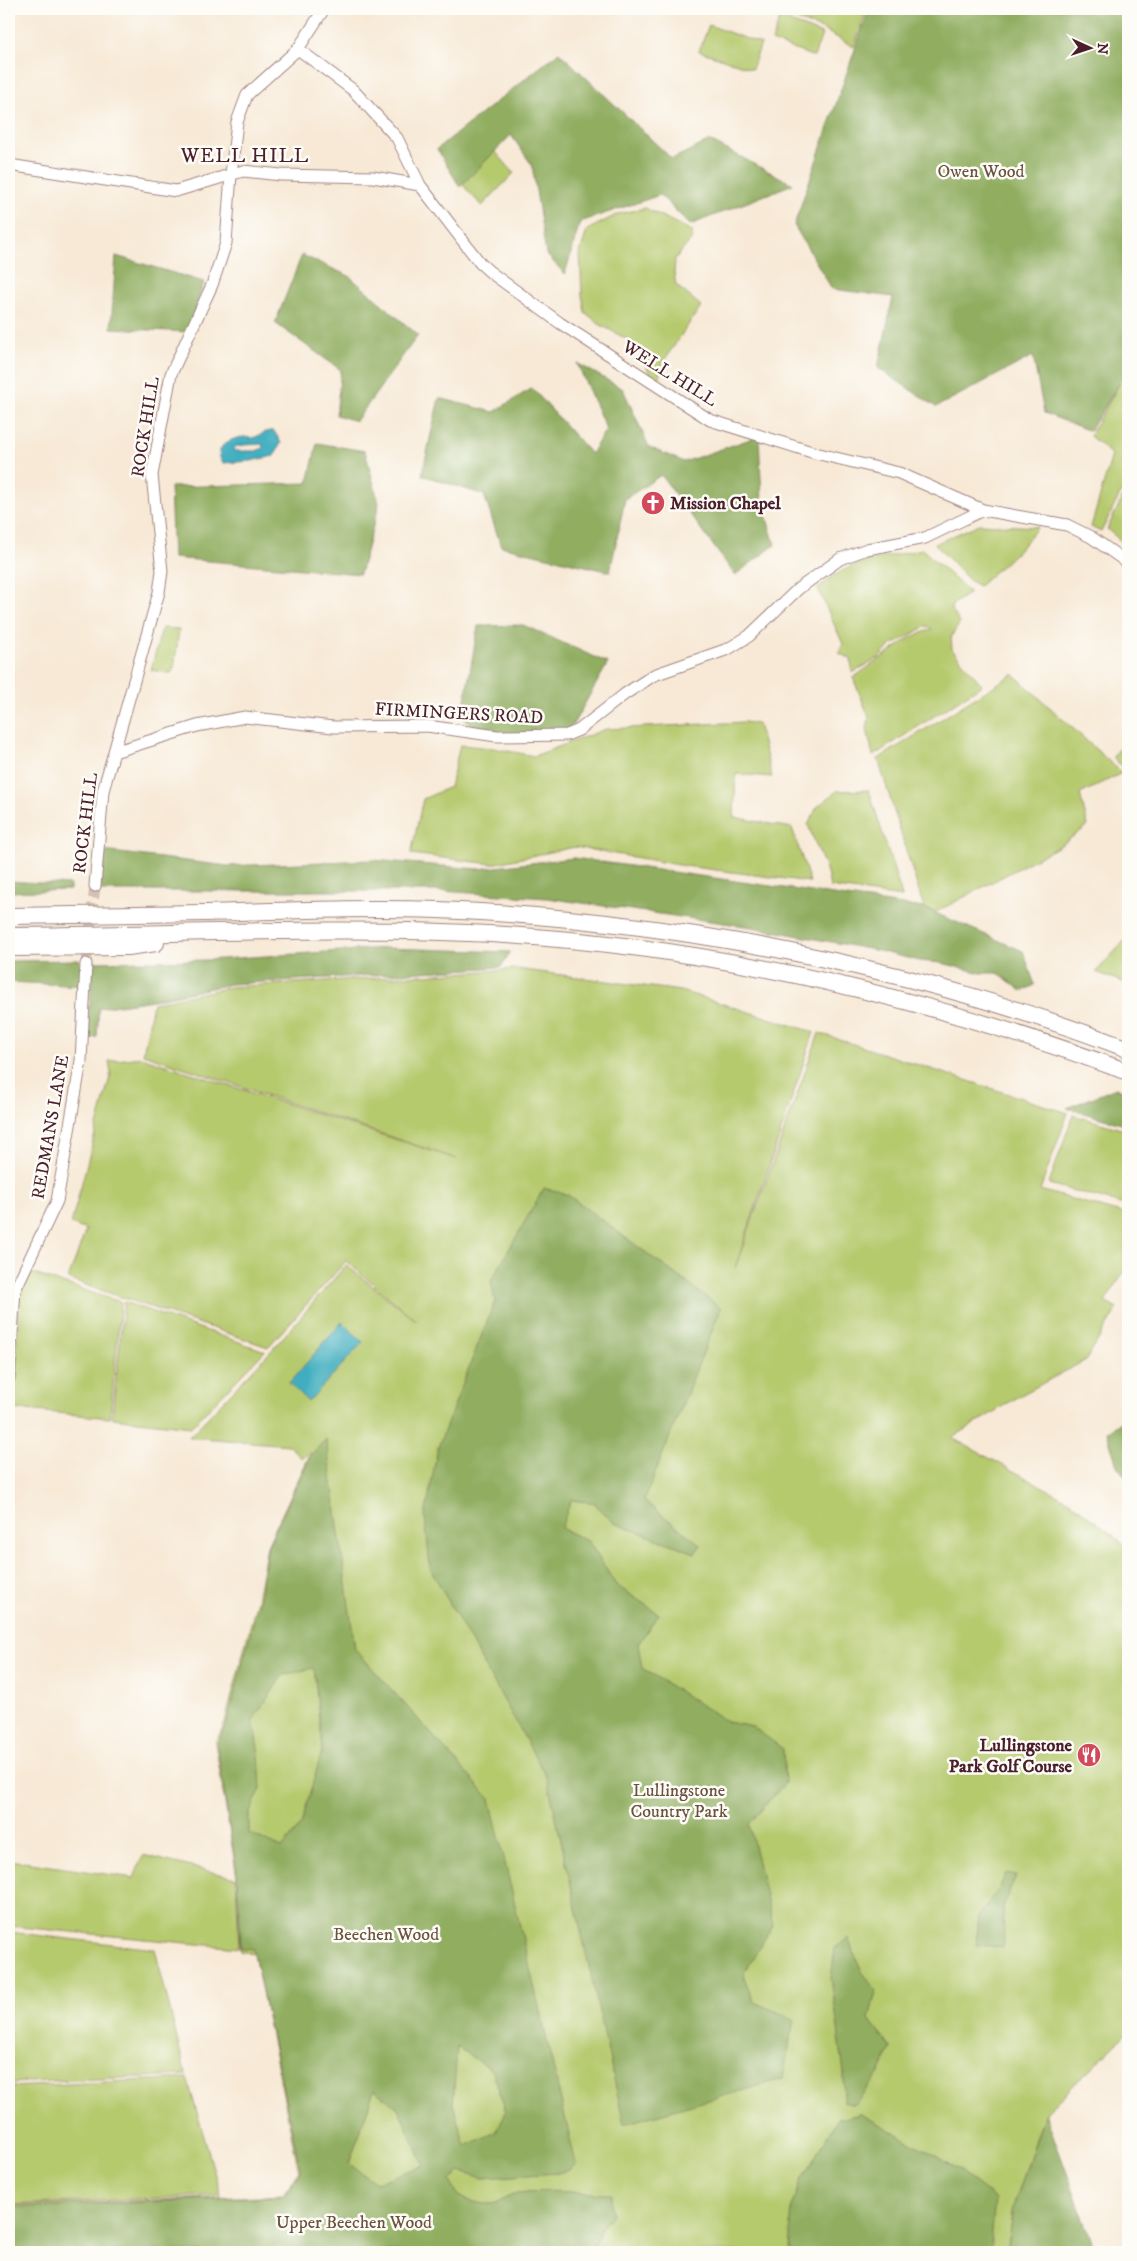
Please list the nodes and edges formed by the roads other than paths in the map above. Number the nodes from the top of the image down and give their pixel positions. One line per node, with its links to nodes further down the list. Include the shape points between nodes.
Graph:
1 (324, 9): 2 (street, ROCK HILL)
2 (298, 49): 4 (street, ROCK HILL, via 247,95 237,122); 5 (street, WELL HILL, via 353,90 397,138)
3 (9, 165): 4 (street, via 176,191)
4 (230, 174): 5 (street, via 243,171 373,177); 8 (street, ROCK HILL, via 226,243 212,285 171,374 168,388 152,475 161,578 159,592)
5 (420, 185): 6 (street, WELL HILL, via 490,272 560,323 710,420 815,453 899,473)
6 (983, 510): 7 (street, WELL HILL, via 1067,525 1091,537); 8 (street, FIRMINGERS ROAD, via 925,538 867,549 840,559 798,589 750,636 728,649 654,675 567,735 497,736 427,726 333,727 245,717 197,726)
7 (1128, 563)
8 (114, 752): 9 (street, ROCK HILL, via 103,791)
9 (95, 886)
10 (9, 912): 12 (highway)
11 (9, 916): 12 (highway)
12 (35, 916): 17 (highway, via 387,909 496,913 614,923 780,949 893,975 1015,1010)
13 (192, 934): 14 (highway); 15 (highway, via 128,947); 18 (highway, via 451,932 566,940 682,954 800,975 916,1003 1030,1037)
14 (9, 936)
15 (9, 948)
16 (86, 964): 19 (street, REDMANS LANE, via 81,1061 57,1201 15,1290)
17 (1128, 1049)
18 (1128, 1072)
19 (9, 1378)

